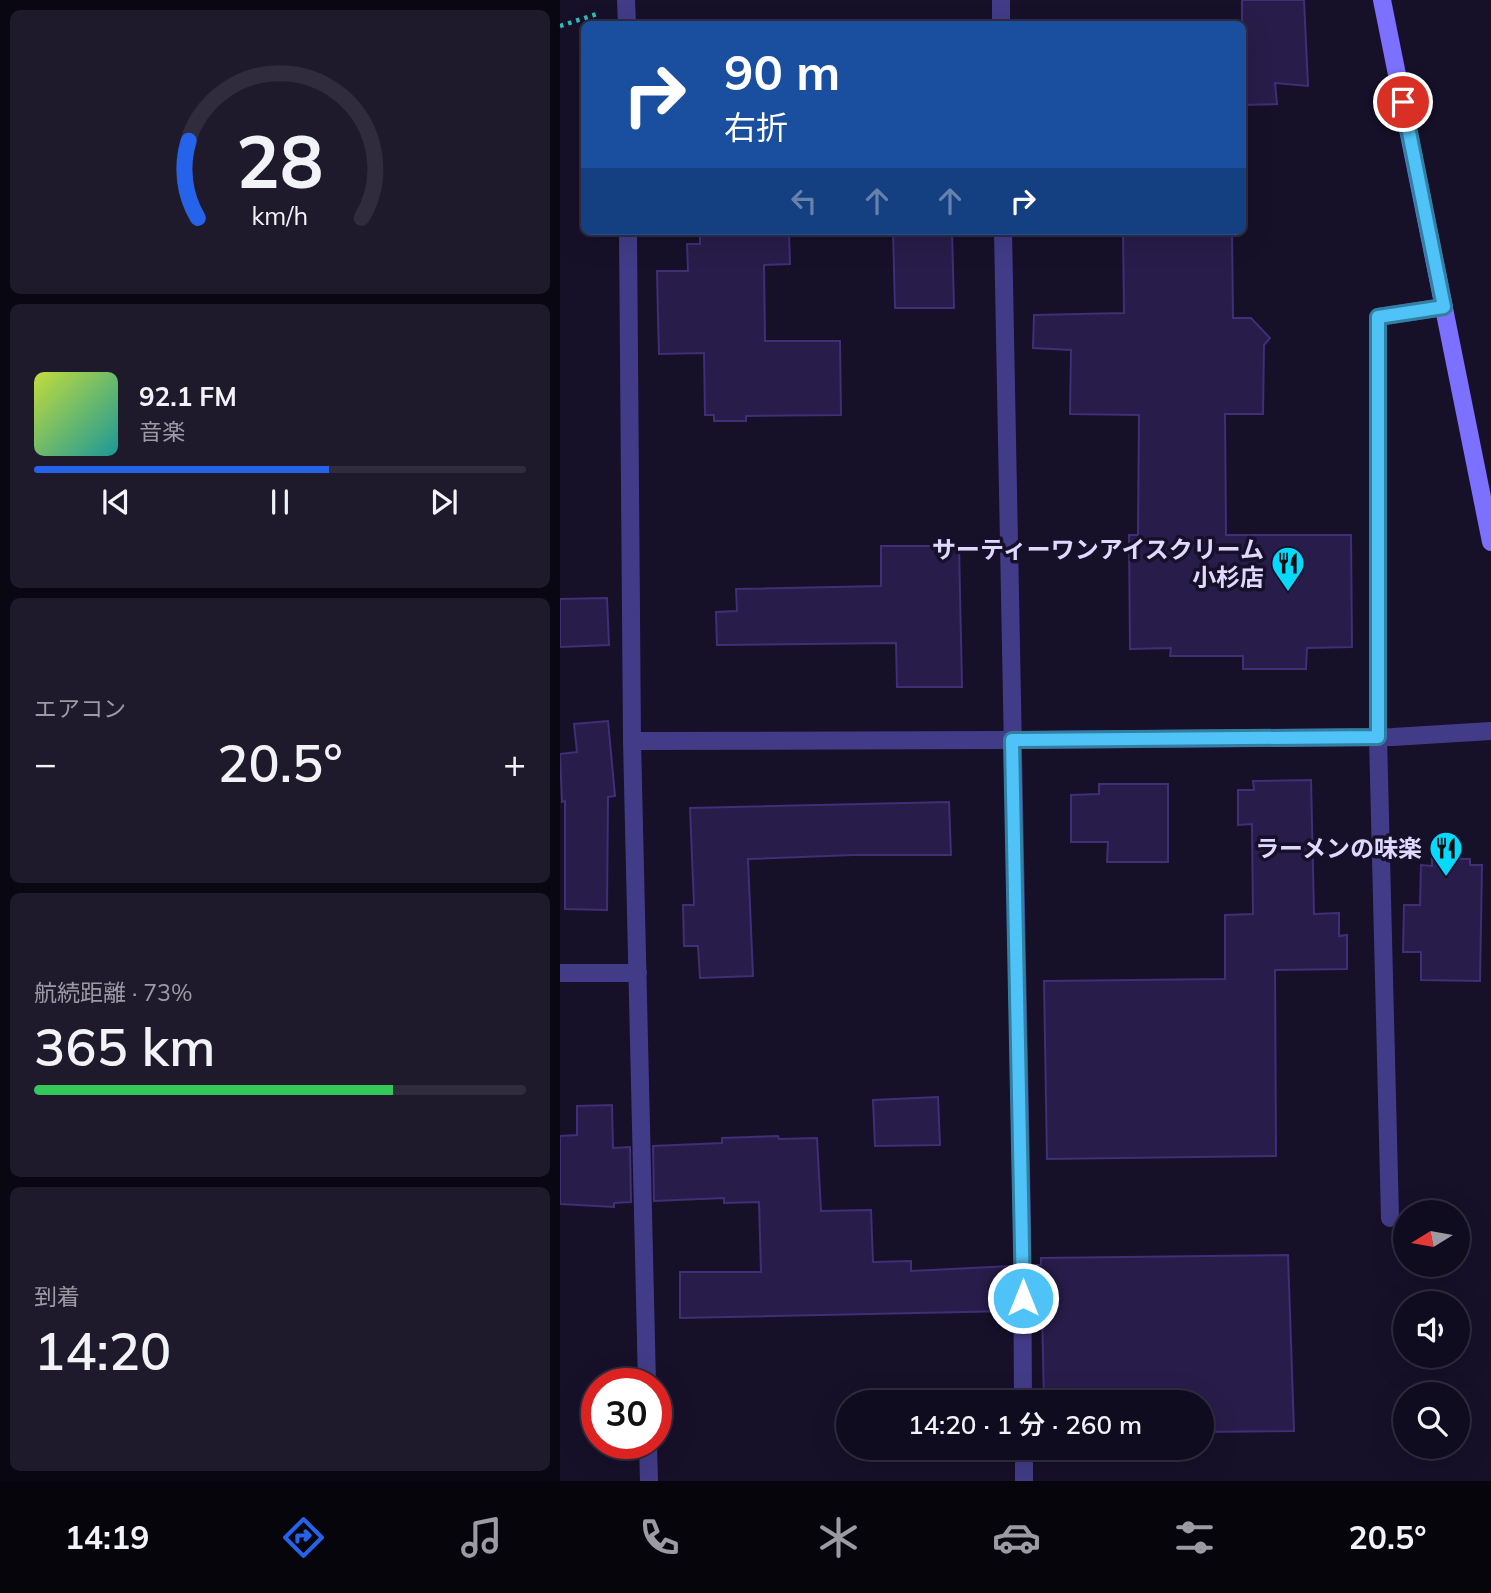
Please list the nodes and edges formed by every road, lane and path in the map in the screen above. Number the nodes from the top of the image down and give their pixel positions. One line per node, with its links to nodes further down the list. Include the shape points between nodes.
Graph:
1 (626, 0): 4 (street)
2 (1001, 0): 5 (street)
3 (1382, 0): 8 (street)
4 (626, 21)
5 (1001, 21)
6 (628, 235): 13 (street)
7 (1003, 235): 12 (street)
8 (1444, 307): 9 (street); 11 (street, via 1378,317)
9 (1491, 542)
10 (1491, 731): 11 (street)
11 (1378, 737): 12 (street); 16 (street)
12 (1012, 740): 13 (street); 18 (street)
13 (632, 741): 15 (street)
14 (560, 973): 15 (street)
15 (638, 973): 17 (street)
16 (1390, 1218)
17 (647, 1368)
18 (1023, 1390)
19 (648, 1459): 21 (street)
20 (1024, 1460): 22 (street)
21 (649, 1481)
22 (1024, 1481)

